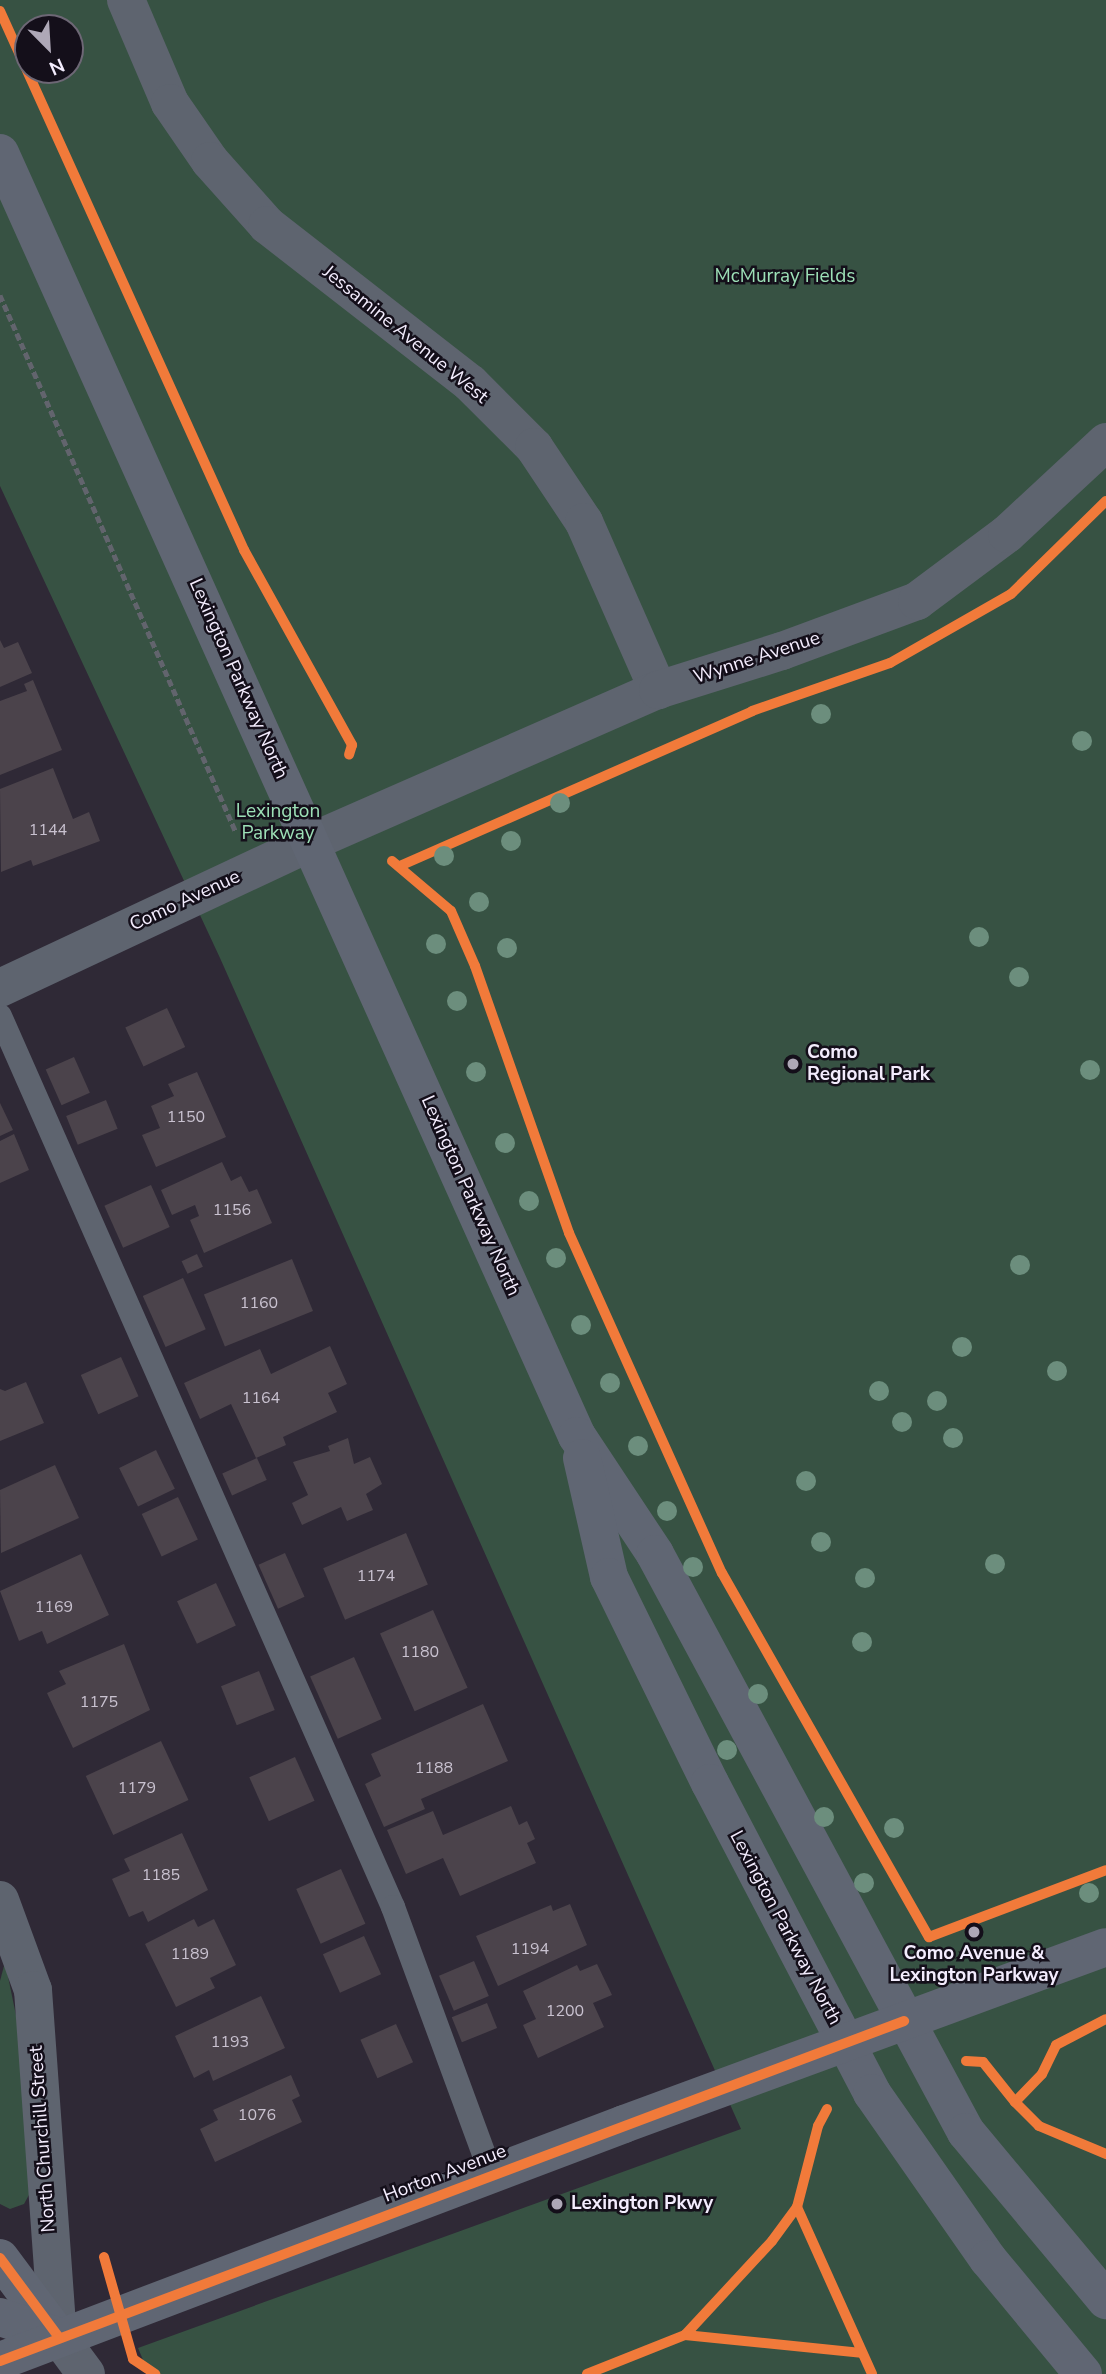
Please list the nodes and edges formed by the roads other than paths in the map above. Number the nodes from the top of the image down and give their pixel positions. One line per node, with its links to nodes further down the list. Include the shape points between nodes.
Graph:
1 (126, 0): 4 (street, Jessamine Avenue West, via 170,103 210,161 259,216 470,383 534,447 584,522)
2 (0, 153): 6 (main road, Lexington Parkway North)
3 (1106, 442): 4 (street, Wynne Avenue, via 1007,534 917,601 782,652)
4 (658, 690): 5 (street, Wynne Avenue)
5 (371, 816): 6 (street, Como Avenue)
6 (311, 842): 7 (street, Como Avenue); 9 (main road, Lexington Parkway North)
7 (0, 988)
8 (0, 1016): 14 (lane, via 393,1907)
9 (577, 1436): 12 (main road, Lexington Parkway North, via 655,1554); 13 (main road, Lexington Parkway North, via 609,1577)
10 (0, 1900): 18 (street, North Churchill Street, via 33,1990)
11 (1106, 1947): 12 (main road)
12 (904, 2021): 13 (main road, Horton Avenue); 16 (main road, Lexington Parkway North, via 966,2132)
13 (845, 2041): 14 (main road, Horton Avenue); 21 (main road, Lexington Parkway North, via 872,2093 923,2171)
14 (492, 2176): 18 (main road, Horton Avenue)
15 (0, 2258): 18 (main road)
16 (1106, 2300)
17 (0, 2317): 18 (main road)
18 (58, 2336): 19 (main road, Horton Avenue); 20 (street)
19 (0, 2361)
20 (86, 2374)
21 (1083, 2374)

